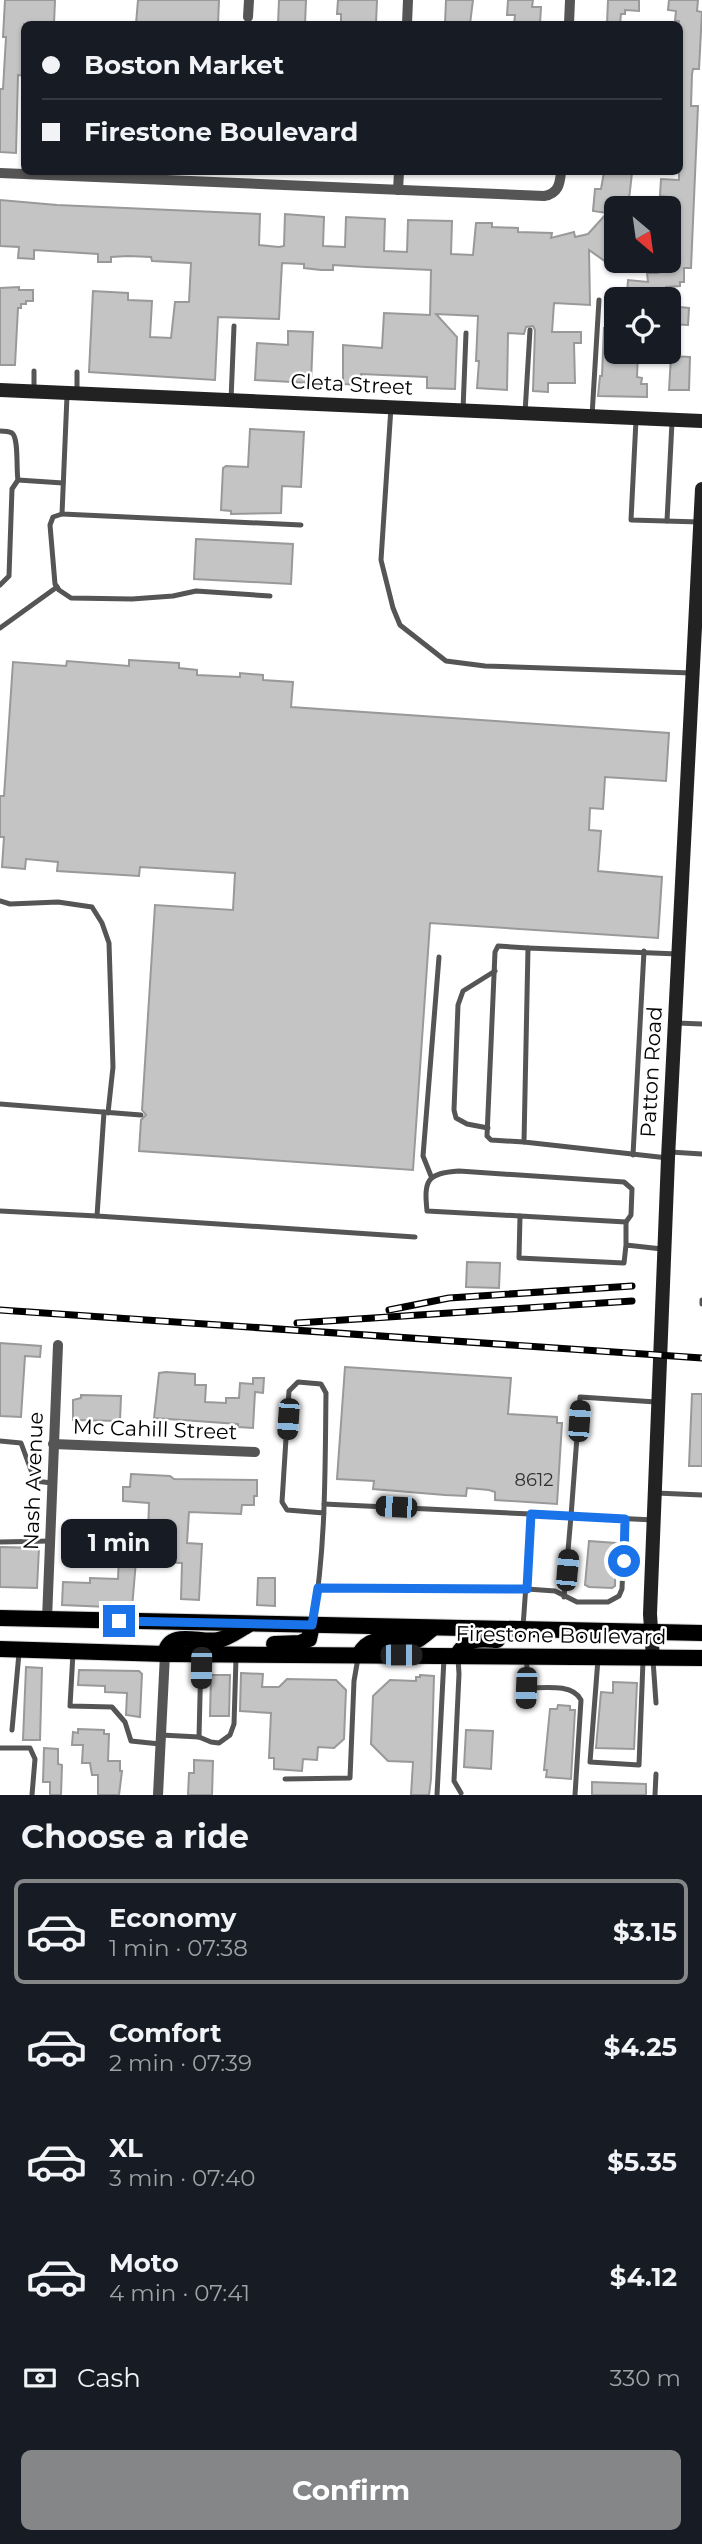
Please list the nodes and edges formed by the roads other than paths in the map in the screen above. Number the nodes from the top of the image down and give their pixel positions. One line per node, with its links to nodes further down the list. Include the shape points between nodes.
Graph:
1 (249, 0): 4 (street)
2 (408, 0): 5 (street)
3 (570, 0): 6 (street)
4 (248, 17)
5 (407, 21)
6 (569, 21)
7 (0, 173): 8 (street)
8 (21, 174)
9 (47, 175): 12 (street)
10 (399, 175): 12 (street)
11 (561, 175): 12 (street, via 555,192 544,196)
12 (398, 190)
13 (599, 300): 26 (lane)
14 (234, 326): 22 (lane)
15 (530, 330): 25 (lane)
16 (466, 332): 24 (lane)
17 (34, 371): 20 (lane)
18 (77, 372): 21 (lane)
19 (0, 390): 20 (street, Cleta Street)
20 (34, 391): 21 (street, Cleta Street)
21 (72, 393): 22 (street, Cleta Street); 32 (lane)
22 (231, 400): 23 (street, Cleta Street)
23 (391, 407): 24 (street, Cleta Street); 43 (lane, via 381,559 400,625 446,660 485,666)
24 (463, 410): 25 (street, Cleta Street)
25 (525, 413): 26 (street, Cleta Street)
26 (592, 416): 27 (street, Cleta Street)
27 (636, 418): 28 (street, Cleta Street); 35 (lane, via 631,520)
28 (672, 420): 29 (street, Cleta Street); 35 (lane)
29 (702, 421)
30 (0, 431): 31 (lane, via 15,436)
31 (18, 480): 32 (lane); 38 (lane, via 12,489 9,576)
32 (64, 483): 34 (lane)
33 (702, 489): 36 (street, Patton Road)
34 (62, 514): 37 (lane); 39 (lane, via 53,517 51,525)
35 (667, 521): 36 (lane)
36 (700, 522): 40 (street, Patton Road)
37 (301, 525)
38 (0, 585)
39 (57, 587): 41 (lane, via 71,598 132,599 196,591); 42 (lane)
40 (699, 592): 43 (street, Patton Road)
41 (270, 596)
42 (0, 628)
43 (692, 673): 44 (street, Patton Road)
44 (696, 732): 48 (street, Patton Road)
45 (0, 901): 54 (lane, via 92,907 102,923 109,943 113,1067)
46 (528, 948): 47 (lane); 50 (lane, via 498,946); 57 (lane)
47 (644, 951): 48 (lane); 59 (lane)
48 (678, 954): 51 (street, Patton Road)
49 (439, 957): 61 (lane, via 423,1156)
50 (495, 971): 56 (lane); 56 (lane, via 463,991 458,1005 454,1110 456,1118)
51 (675, 1023): 52 (lane); 60 (street, Patton Road)
52 (702, 1024)
53 (0, 1104): 54 (lane)
54 (106, 1113): 55 (lane); 63 (lane)
55 (141, 1115)
56 (488, 1128): 57 (lane, via 491,1140)
57 (524, 1142): 59 (lane)
58 (702, 1154): 60 (lane)
59 (633, 1155): 60 (lane)
60 (668, 1155): 68 (street, Patton Road)
61 (431, 1176): 64 (lane, via 426,1184 427,1211); 65 (lane, via 459,1171 624,1182 632,1189 631,1215)
62 (0, 1210): 63 (lane)
63 (97, 1216): 66 (lane)
64 (520, 1216): 65 (lane); 67 (lane, via 519,1258 624,1263)
65 (626, 1222): 67 (lane)
66 (415, 1237)
67 (625, 1245): 68 (lane)
68 (665, 1249): 70 (street, Patton Road)
69 (58, 1345): 72 (street, Nash Avenue)
70 (659, 1402): 75 (street, Patton Road); 80 (lane, via 580,1397)
71 (0, 1441): 74 (lane, via 21,1443 35,1481)
72 (53, 1444): 73 (street, Mc Cahill Street); 74 (street, Nash Avenue)
73 (255, 1452)
74 (52, 1483): 83 (street, Nash Avenue)
75 (655, 1493): 76 (lane); 82 (street, Patton Road)
76 (702, 1494)
77 (324, 1504): 78 (lane); 78 (lane, via 326,1394 321,1384 298,1382 289,1391 282,1502 287,1510); 79 (lane)
78 (324, 1513): 85 (lane)
79 (531, 1514): 80 (lane); 86 (lane)
80 (571, 1516): 81 (lane); 87 (lane)
81 (625, 1519): 82 (lane); 87 (lane, via 619,1596 608,1602)
82 (655, 1520): 95 (street, Patton Road)
83 (50, 1541): 84 (lane); 89 (street, Nash Avenue)
84 (0, 1542)
85 (318, 1588): 86 (lane); 91 (lane)
86 (527, 1589): 87 (lane, via 555,1591); 93 (lane)
87 (564, 1597)
88 (0, 1618): 89 (main road, Firestone Boulevard)
89 (47, 1619): 90 (main road, Firestone Boulevard)
90 (250, 1624): 91 (main road, Firestone Boulevard); 100 (main road, via 218,1640 174,1640)
91 (312, 1625): 92 (main road, Firestone Boulevard); 102 (main road, via 309,1639 300,1643 272,1644)
92 (433, 1628): 93 (main road, Firestone Boulevard); 103 (main road, via 416,1641 373,1641)
93 (523, 1630): 94 (main road, Firestone Boulevard)
94 (542, 1630): 95 (main road, Firestone Boulevard); 104 (main road, via 520,1641 477,1639)
95 (651, 1633): 96 (main road, Firestone Boulevard); 107 (street, Patton Road)
96 (702, 1633)
97 (0, 1649): 98 (main road, Firestone Boulevard)
98 (19, 1650): 99 (main road, Firestone Boulevard); 112 (lane)
99 (73, 1651): 100 (main road, Firestone Boulevard); 114 (lane, via 70,1706 112,1707 125,1722 131,1741)
100 (165, 1654): 101 (main road, Firestone Boulevard); 114 (street)
101 (201, 1654): 102 (main road, Firestone Boulevard); 113 (lane)
102 (243, 1654): 103 (main road, Firestone Boulevard); 113 (lane, via 230,1735 219,1743)
103 (359, 1655): 104 (main road, Firestone Boulevard); 117 (lane, via 350,1778)
104 (451, 1655): 105 (main road, Firestone Boulevard); 118 (lane, via 459,1674 454,1781); 121 (lane)
105 (527, 1655): 106 (main road, Firestone Boulevard); 109 (lane)
106 (598, 1657): 107 (main road, Firestone Boulevard); 107 (lane, via 590,1762 639,1765)
107 (648, 1658): 108 (main road, Firestone Boulevard); 111 (lane)
108 (702, 1658)
109 (526, 1688): 110 (lane); 122 (lane, via 573,1690 582,1700)
110 (526, 1702)
111 (656, 1703)
112 (12, 1730)
113 (199, 1737): 114 (lane)
114 (161, 1739): 120 (street)
115 (0, 1748): 119 (lane, via 30,1748 35,1759)
116 (656, 1774): 123 (lane)
117 (285, 1779)
118 (461, 1793)
119 (32, 1795)
120 (158, 1795)
121 (437, 1795)
122 (575, 1795)
123 (655, 1795)

